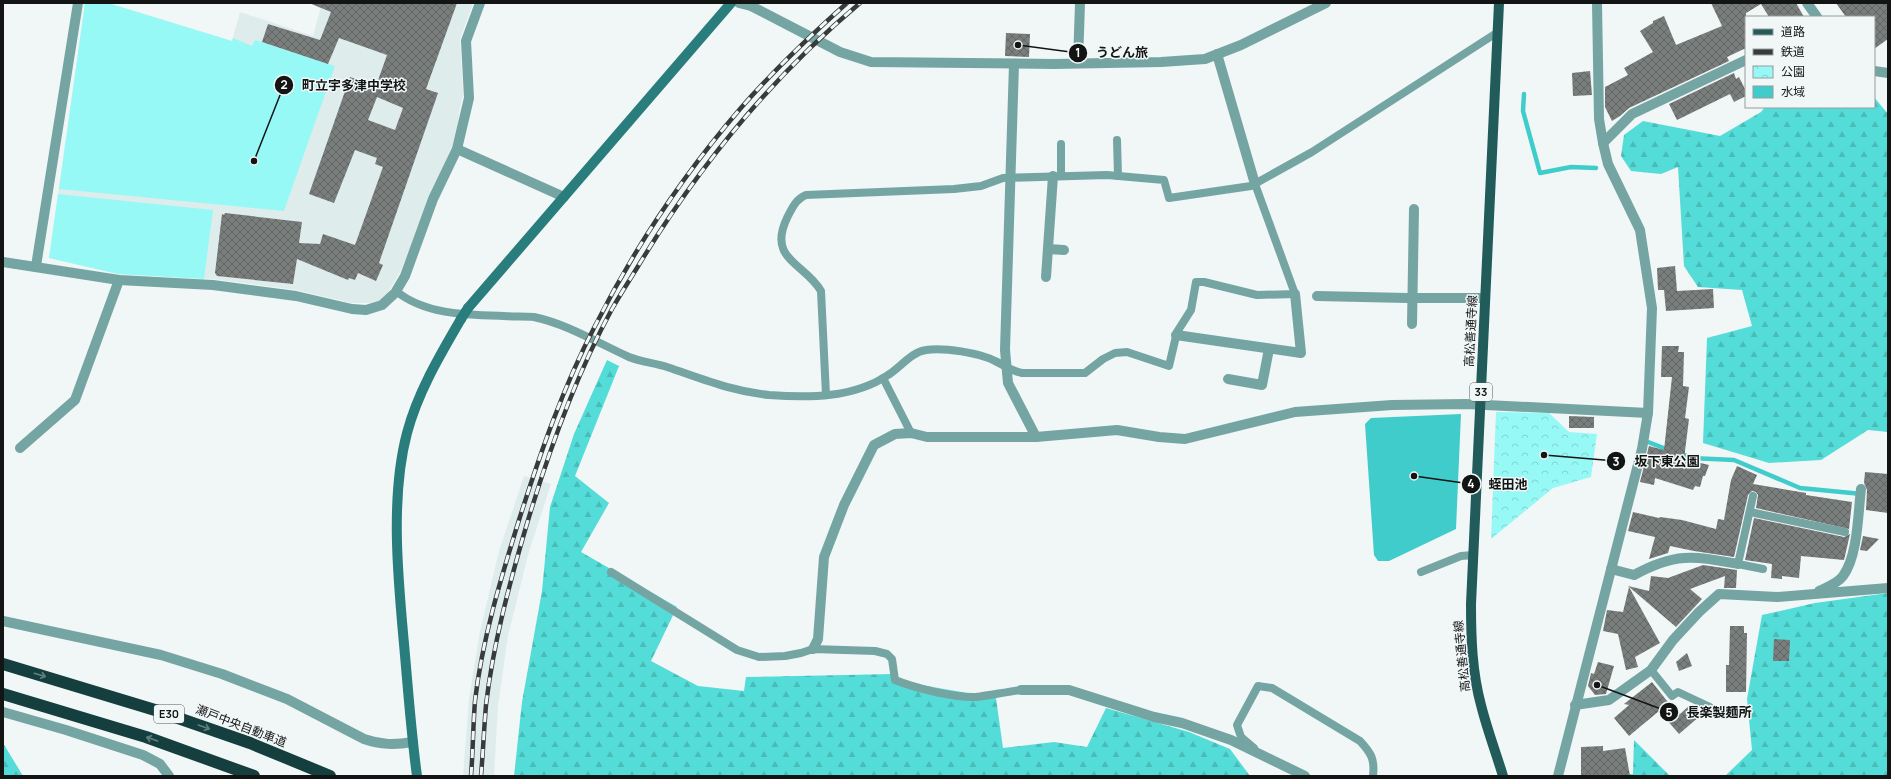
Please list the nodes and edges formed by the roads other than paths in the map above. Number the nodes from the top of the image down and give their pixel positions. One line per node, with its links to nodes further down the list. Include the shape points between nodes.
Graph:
1 (78, 3): 32 (street)
2 (480, 3): 22 (street, via 466,41 469,98)
3 (731, 3): 27 (street)
4 (739, 3): 16 (street, via 751,6 840,52 871,62)
5 (1080, 3): 15 (street)
6 (1326, 3): 10 (street)
7 (1499, 3): 12 (main road, 高松善通寺線 / 33)
8 (1597, 3): 20 (street, via 1599,119)
9 (1807, 3): 11 (street)
10 (1313, 6): 13 (street, via 1241,45)
11 (1816, 16)
12 (1498, 32): 26 (lane, via 1312,152); 39 (main road, 高松善通寺線 / 33)
13 (1217, 54): 15 (street, via 1205,59 1161,62); 26 (street)
14 (1745, 60): 20 (street, via 1632,114)
15 (1078, 63): 16 (street)
16 (1014, 64): 25 (street)
17 (1875, 71): 18 (street)
18 (1888, 73)
19 (1117, 140): 24 (lane)
20 (1603, 143): 48 (street, via 1608,164 1640,230 1646,261 1652,308)
21 (1061, 144): 23 (lane)
22 (457, 150): 27 (street); 35 (street, via 433,199 405,276)
23 (1057, 176): 24 (lane); 25 (lane); 29 (street)
24 (1118, 176): 26 (lane, via 1164,180 1169,198)
25 (1010, 178): 43 (street); 46 (lane, via 981,186 954,189 806,195 799,198 787,218 781,238 787,258 815,282 821,291)
26 (1256, 184): 36 (lane)
27 (564, 197): 73 (street, bridge, via 468,308 436,361 407,433 400,475 397,522 398,570)
28 (1414, 209): 38 (street)
29 (1048, 249): 30 (street); 33 (street)
30 (1064, 250)
31 (3, 262): 32 (street)
32 (36, 266): 34 (street)
33 (1046, 277)
34 (119, 280): 35 (street, via 213,286 296,296 366,310 382,304); 51 (street, via 76,400)
35 (396, 291): 46 (lane, via 433,310 473,315 533,317 603,344 631,358 717,386 771,395)
36 (1294, 294): 41 (lane, via 1257,295 1196,282 1192,310); 42 (street, via 1301,353)
37 (1317, 296): 38 (street)
38 (1413, 298): 39 (street); 40 (street)
39 (1485, 298): 47 (main road, 高松善通寺線 / 33)
40 (1412, 324)
41 (1176, 335): 42 (street); 43 (lane, via 1169,366 1127,352 1115,353 1103,359 1086,373 1022,373)
42 (1269, 349): 45 (street, via 1262,385)
43 (1006, 368): 44 (lane, via 993,360 973,354 941,349 925,350 910,357); 50 (street, via 1008,383)
44 (883, 378): 46 (lane, via 851,391); 49 (lane)
45 (1228, 379)
46 (826, 395)
47 (1480, 404): 48 (street); 50 (street, via 1295,412 1185,439 1117,430); 56 (main road, 高松善通寺線 / 33)
48 (1648, 413): 58 (street, via 1642,449)
49 (911, 433): 50 (street, via 927,437); 65 (street, via 895,434 874,445 844,504 824,558 818,639)
50 (1036, 437)
51 (20, 448)
52 (1861, 489): 63 (street, via 1856,532 1843,576 1836,583)
53 (1753, 496): 54 (lane)
54 (1750, 512): 55 (lane); 57 (lane)
55 (1845, 532)
56 (1473, 555): 61 (lane, via 1460,556); 81 (main road, 高松善通寺線 / 33, via 1471,633 1474,672 1481,705)
57 (1738, 564): 58 (street, via 1698,557 1676,558 1652,565 1634,575); 59 (lane)
58 (1611, 569): 70 (street)
59 (1763, 569)
60 (611, 572): 65 (lane, via 737,650 759,657 785,656)
61 (1421, 572)
62 (1888, 588): 63 (street)
63 (1814, 594): 67 (street, via 1777,597 1720,594 1673,640)
64 (3, 621): 73 (street, via 161,655 222,674 287,699 375,743 395,745)
65 (814, 649): 68 (lane, via 875,651 887,654 892,659 895,680 938,693 976,697)
66 (3, 664): 77 (highway, 瀬戸中央自動車道 / E30, one-way to 77, via 155,710 250,743)
67 (1651, 670): 70 (street, via 1609,700); 71 (lane, via 1672,696 1678,692)
68 (1022, 690): 74 (street, via 1069,690 1154,717 1182,722 1231,740)
69 (3, 694): 76 (highway, E30, one-way to 69, via 146,737)
70 (1575, 706): 82 (street)
71 (1710, 707)
72 (3, 712): 75 (street, via 143,755 160,764)
73 (413, 742): 78 (street)
74 (1264, 757): 79 (street); 80 (lane, via 1241,737 1237,725 1258,686 1272,688 1360,741 1371,753)
75 (169, 776)
76 (254, 776)
77 (330, 776)
78 (417, 776)
79 (1305, 776)
80 (1373, 776)
81 (1503, 776)
82 (1558, 776)

